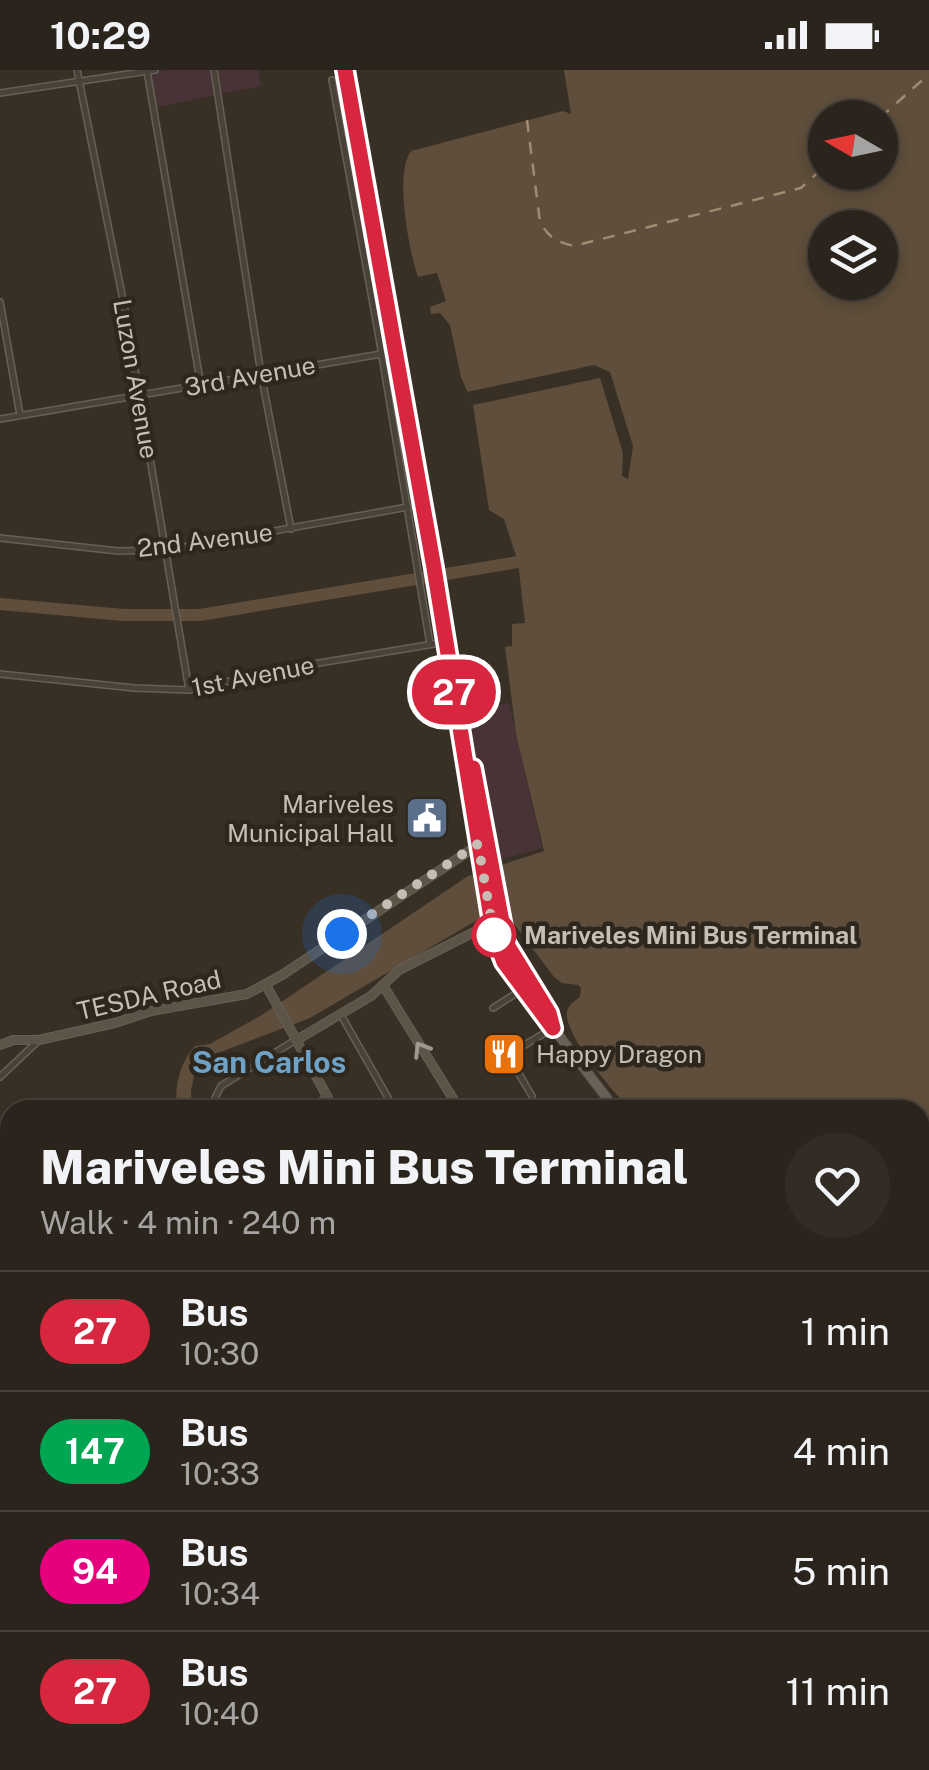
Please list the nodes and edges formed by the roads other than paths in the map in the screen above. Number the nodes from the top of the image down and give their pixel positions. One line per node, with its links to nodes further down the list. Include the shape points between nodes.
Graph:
1 (77, 70): 6 (street, Luzon Avenue)
2 (214, 70): 14 (street)
3 (345, 70): 8 (main road)
4 (151, 71): 6 (street); 15 (street)
5 (332, 80): 9 (street)
6 (79, 83): 7 (street); 16 (street, Luzon Avenue)
7 (0, 93)
8 (372, 221): 9 (street); 12 (main road)
9 (358, 230): 11 (street)
10 (0, 302): 17 (street)
11 (377, 326): 12 (street); 13 (street)
12 (393, 330): 23 (main road)
13 (381, 354): 14 (street, 3rd Avenue); 19 (street)
14 (261, 374): 15 (street, 3rd Avenue); 20 (street)
15 (202, 386): 16 (street, 3rd Avenue)
16 (138, 396): 17 (street, 3rd Avenue); 22 (street, Luzon Avenue)
17 (20, 415): 18 (street, 3rd Avenue)
18 (0, 419)
19 (408, 506): 20 (street, 2nd Avenue); 24 (street)
20 (291, 529): 22 (street, 2nd Avenue)
21 (0, 538): 22 (street, 2nd Avenue)
22 (166, 550): 26 (street, Luzon Avenue)
23 (446, 642): 24 (street, 1st Avenue); 27 (main road)
24 (430, 644): 26 (street, 1st Avenue)
25 (0, 674): 26 (street, 1st Avenue)
26 (189, 690)
27 (460, 731): 28 (main road); 29 (main road, via 473,768)
28 (478, 844): 29 (main road); 31 (street, TESDA Road)
29 (486, 862): 30 (main road)
30 (494, 918): 32 (street, via 399,970); 33 (main road, via 498,947); 36 (main road)
31 (266, 984): 37 (street, TESDA Road, via 247,994); 38 (street)
32 (384, 988): 35 (street); 46 (street, one-way to 32)
33 (522, 988): 34 (street); 36 (main road)
34 (492, 1008)
35 (339, 1012): 38 (street); 45 (street)
36 (553, 1028): 41 (street, via 508,1055); 47 (main road)
37 (39, 1040): 39 (street, TESDA Road); 40 (street)
38 (296, 1041): 42 (street); 43 (street, via 226,1082)
39 (0, 1045)
40 (0, 1076)
41 (532, 1096)
42 (328, 1098): 44 (street)
43 (217, 1100)
44 (324, 1100)
45 (389, 1100)
46 (454, 1100)
47 (608, 1100)

